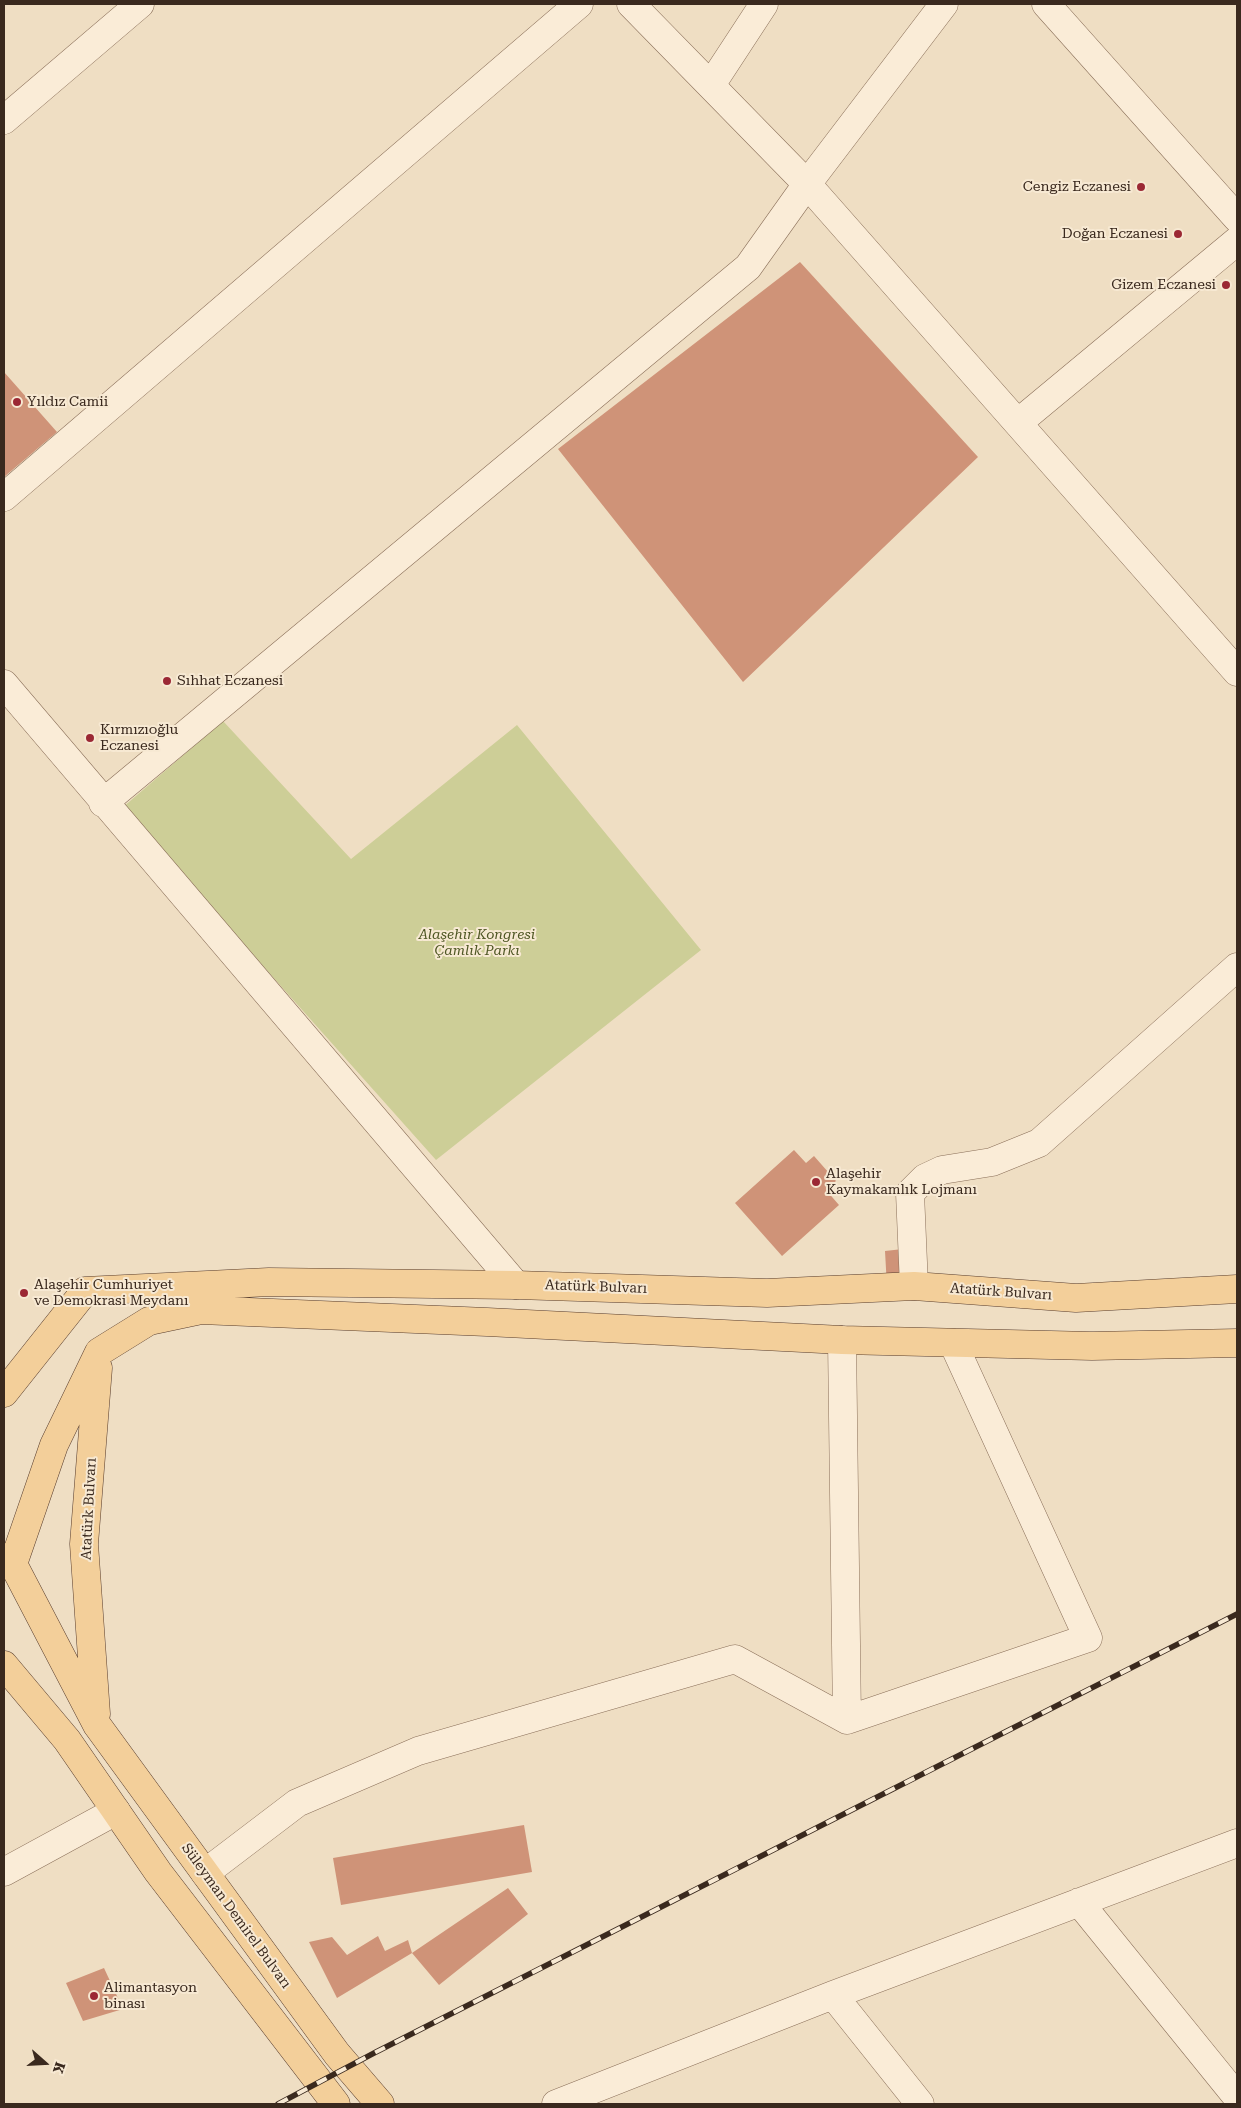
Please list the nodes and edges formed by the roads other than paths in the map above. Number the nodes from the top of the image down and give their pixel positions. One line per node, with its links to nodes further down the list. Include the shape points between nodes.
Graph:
1 (140, 4): 8 (street)
2 (579, 4): 13 (street)
3 (631, 4): 7 (street)
4 (764, 4): 7 (street)
5 (944, 4): 9 (street)
6 (1046, 4): 10 (street)
7 (711, 85): 9 (street)
8 (4, 120)
9 (807, 184): 12 (street); 16 (street, via 748,266)
10 (1237, 218)
11 (1237, 241): 12 (street)
12 (1020, 422): 14 (street)
13 (4, 498)
14 (1237, 672)
15 (4, 684): 16 (street)
16 (103, 803): 18 (street)
17 (1237, 967): 19 (street, via 1039,1144 992,1162 942,1170 925,1178 910,1193)
18 (516, 1285): 19 (main road, Atatürk Bulvarı, via 767,1293); 25 (main road, Atatürk Bulvarı, via 269,1282 85,1291)
19 (914, 1286): 20 (main road, Atatürk Bulvarı, via 1076,1298)
20 (1237, 1289)
21 (842, 1340): 22 (main road); 24 (main road, via 201,1310 148,1321); 28 (street)
22 (953, 1343): 23 (main road, via 1092,1346); 28 (street, via 1088,1638)
23 (1237, 1343)
24 (99, 1352): 26 (main road, via 54,1445); 29 (main road, Atatürk Bulvarı, via 84,1544)
25 (4, 1393)
26 (7, 1564): 29 (main road, Süleyman Demirel Bulvarı)
27 (4, 1665): 30 (main road, via 68,1740)
28 (847, 1720): 33 (street, via 735,1659 418,1751 297,1803)
29 (97, 1725): 33 (main road, Süleyman Demirel Bulvarı)
30 (116, 1811): 32 (street); 37 (main road, via 158,1872)
31 (1237, 1843): 34 (street)
32 (4, 1872)
33 (205, 1874): 38 (main road, Süleyman Demirel Bulvarı, via 337,2054)
34 (1079, 1902): 35 (street); 36 (street)
35 (832, 1995): 39 (street); 40 (street)
36 (1237, 2097)
37 (336, 2104)
38 (380, 2104)
39 (556, 2104)
40 (920, 2104)

